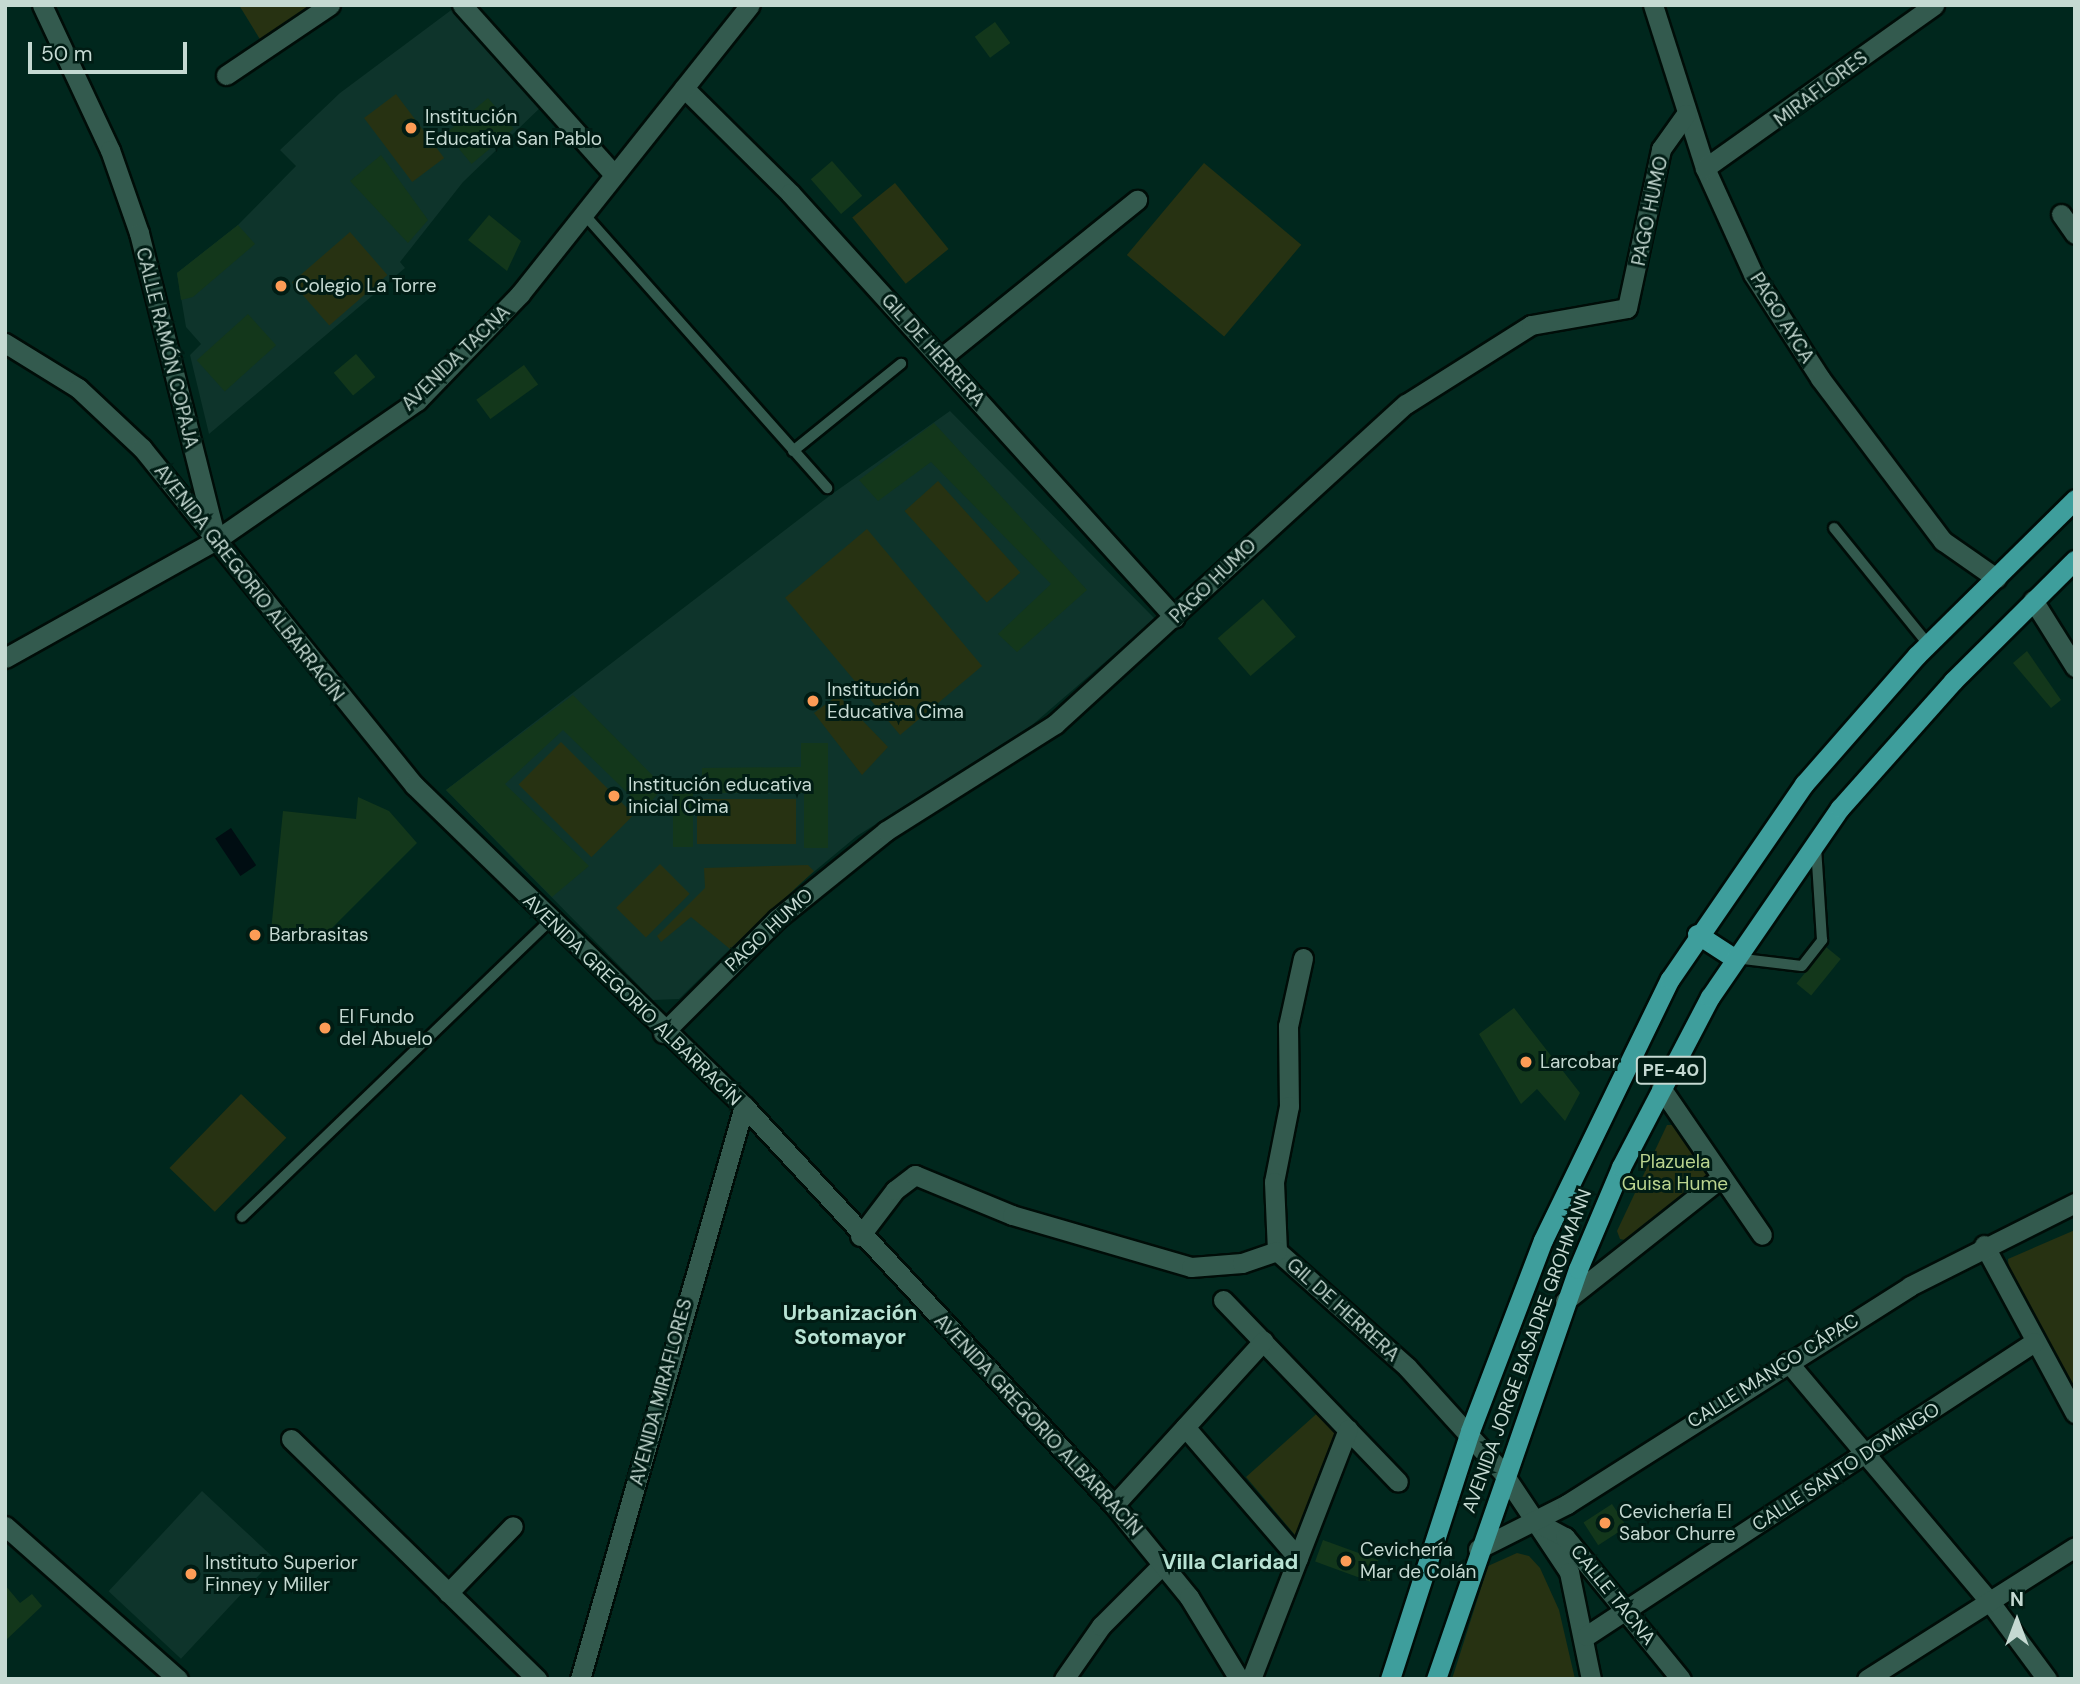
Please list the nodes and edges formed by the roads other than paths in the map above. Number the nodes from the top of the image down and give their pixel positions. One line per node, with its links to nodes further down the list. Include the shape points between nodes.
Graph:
1 (42, 5): 23 (street, CALLE RAMÓN COPAJA, via 110,150 139,233)
2 (330, 5): 7 (street)
3 (750, 5): 8 (street, AVENIDA TACNA)
4 (1653, 5): 9 (street, PAGO AYCA)
5 (1934, 5): 10 (street, MIRAFLORES)
6 (463, 6): 11 (street)
7 (226, 75)
8 (684, 88): 11 (street, AVENIDA TACNA); 17 (street, GIL DE HERRERA, via 790,192)
9 (1686, 114): 10 (street, PAGO AYCA); 27 (street, PAGO HUMO, via 1661,149 1627,308 1531,325 1455,368 1406,404)
10 (1705, 168): 25 (street, PAGO AYCA, via 1753,274 1820,378 1943,541)
11 (612, 172): 13 (street, AVENIDA TACNA)
12 (1137, 200): 17 (street)
13 (583, 212): 19 (lane); 23 (street, AVENIDA TACNA, via 520,295 417,401)
14 (2061, 214): 15 (street)
15 (2075, 234)
16 (5, 343): 23 (street, AVENIDA GREGORIO ALBARRACÍN, via 61,376 122,426)
17 (941, 358): 27 (street, GIL DE HERRERA)
18 (901, 363): 19 (lane)
19 (793, 451): 20 (lane)
20 (827, 488)
21 (2075, 499): 25 (highway, AVENIDA JORGE BASADRE GROHMANN / PE-40)
22 (1834, 528): 28 (lane)
23 (216, 540): 29 (street, AVENIDA TACNA); 32 (street, AVENIDA GREGORIO ALBARRACÍN, via 374,740)
24 (2075, 560): 26 (highway, AVENIDA JORGE BASADRE GROHMANN / PE-40)
25 (1996, 578): 28 (highway, AVENIDA JORGE BASADRE GROHMANN / PE-40)
26 (2034, 600): 30 (street); 31 (highway, AVENIDA JORGE BASADRE GROHMANN / PE-40, via 1895,743)
27 (1175, 618): 36 (street, PAGO HUMO, via 1055,724 886,831 787,910)
28 (1928, 644): 33 (highway, AVENIDA JORGE BASADRE GROHMANN / PE-40, via 1804,784)
29 (5, 659)
30 (2075, 667)
31 (1815, 841): 35 (highway, AVENIDA JORGE BASADRE GROHMANN / PE-40); 35 (lane, via 1822,940 1802,966)
32 (549, 922): 36 (street, AVENIDA GREGORIO ALBARRACÍN); 41 (lane)
33 (1698, 934): 35 (highway); 54 (highway, AVENIDA JORGE BASADRE GROHMANN / PE-40, via 1576,1165)
34 (1303, 958): 45 (street, GIL DE HERRERA, via 1288,1026 1289,1106 1274,1182)
35 (1734, 958): 37 (highway, AVENIDA JORGE BASADRE GROHMANN / PE-40)
36 (663, 1033): 38 (street, AVENIDA GREGORIO ALBARRACÍN)
37 (1661, 1088): 39 (street); 47 (highway, AVENIDA JORGE BASADRE GROHMANN / PE-40)
38 (744, 1106): 43 (street, AVENIDA GREGORIO ALBARRACÍN); 73 (street, AVENIDA MIRAFLORES)
39 (1722, 1177): 42 (street); 47 (street)
40 (2075, 1203): 44 (street, CALLE MANCO CÁPAC)
41 (242, 1217)
42 (1762, 1235)
43 (860, 1236): 45 (street, via 895,1190 915,1175 1012,1214 1191,1267 1242,1264); 59 (street, AVENIDA GREGORIO ALBARRACÍN)
44 (1984, 1245): 49 (street); 50 (street, CALLE MANCO CÁPAC)
45 (1278, 1251): 54 (street, GIL DE HERRERA)
46 (1223, 1300): 48 (street)
47 (1565, 1301): 57 (highway, AVENIDA JORGE BASADRE GROHMANN / PE-40)
48 (1263, 1341): 52 (street); 53 (street)
49 (2034, 1342): 51 (street); 56 (street, CALLE SANTO DOMINGO)
50 (1787, 1361): 56 (street); 60 (street, CALLE MANCO CÁPAC)
51 (2075, 1413)
52 (1185, 1427): 59 (street); 65 (street)
53 (1348, 1429): 58 (street); 65 (street)
54 (1470, 1431): 57 (street, GIL DE HERRERA); 77 (highway, AVENIDA JORGE BASADRE GROHMANN / PE-40)
55 (291, 1439): 67 (street)
56 (1863, 1456): 68 (street); 69 (street, CALLE SANTO DOMINGO)
57 (1503, 1473): 60 (street, GIL DE HERRERA); 64 (highway, AVENIDA JORGE BASADRE GROHMANN / PE-40)
58 (1398, 1482)
59 (1114, 1505): 66 (street, AVENIDA GREGORIO ALBARRACÍN)
60 (1536, 1522): 64 (street, CALLE MANCO CÁPAC); 69 (street, CALLE TACNA, via 1565,1537); 70 (street, GIL DE HERRERA, via 1569,1572)
61 (5, 1526): 71 (street)
62 (513, 1527): 67 (street)
63 (2075, 1547): 68 (street)
64 (1478, 1549): 78 (highway, AVENIDA JORGE BASADRE GROHMANN / PE-40)
65 (1298, 1558): 76 (street)
66 (1163, 1564): 74 (street, via 1101,1626); 75 (street, AVENIDA GREGORIO ALBARRACÍN)
67 (448, 1593): 72 (street)
68 (1990, 1602): 81 (street); 82 (street)
69 (1625, 1611): 70 (street, CALLE SANTO DOMINGO); 80 (street, CALLE TACNA)
70 (1586, 1636): 79 (street, GIL DE HERRERA)
71 (178, 1679)
72 (537, 1679)
73 (580, 1679)
74 (1064, 1679)
75 (1239, 1679)
76 (1251, 1679)
77 (1390, 1679)
78 (1436, 1679)
79 (1591, 1679)
80 (1681, 1679)
81 (1867, 1679)
82 (2047, 1679)

